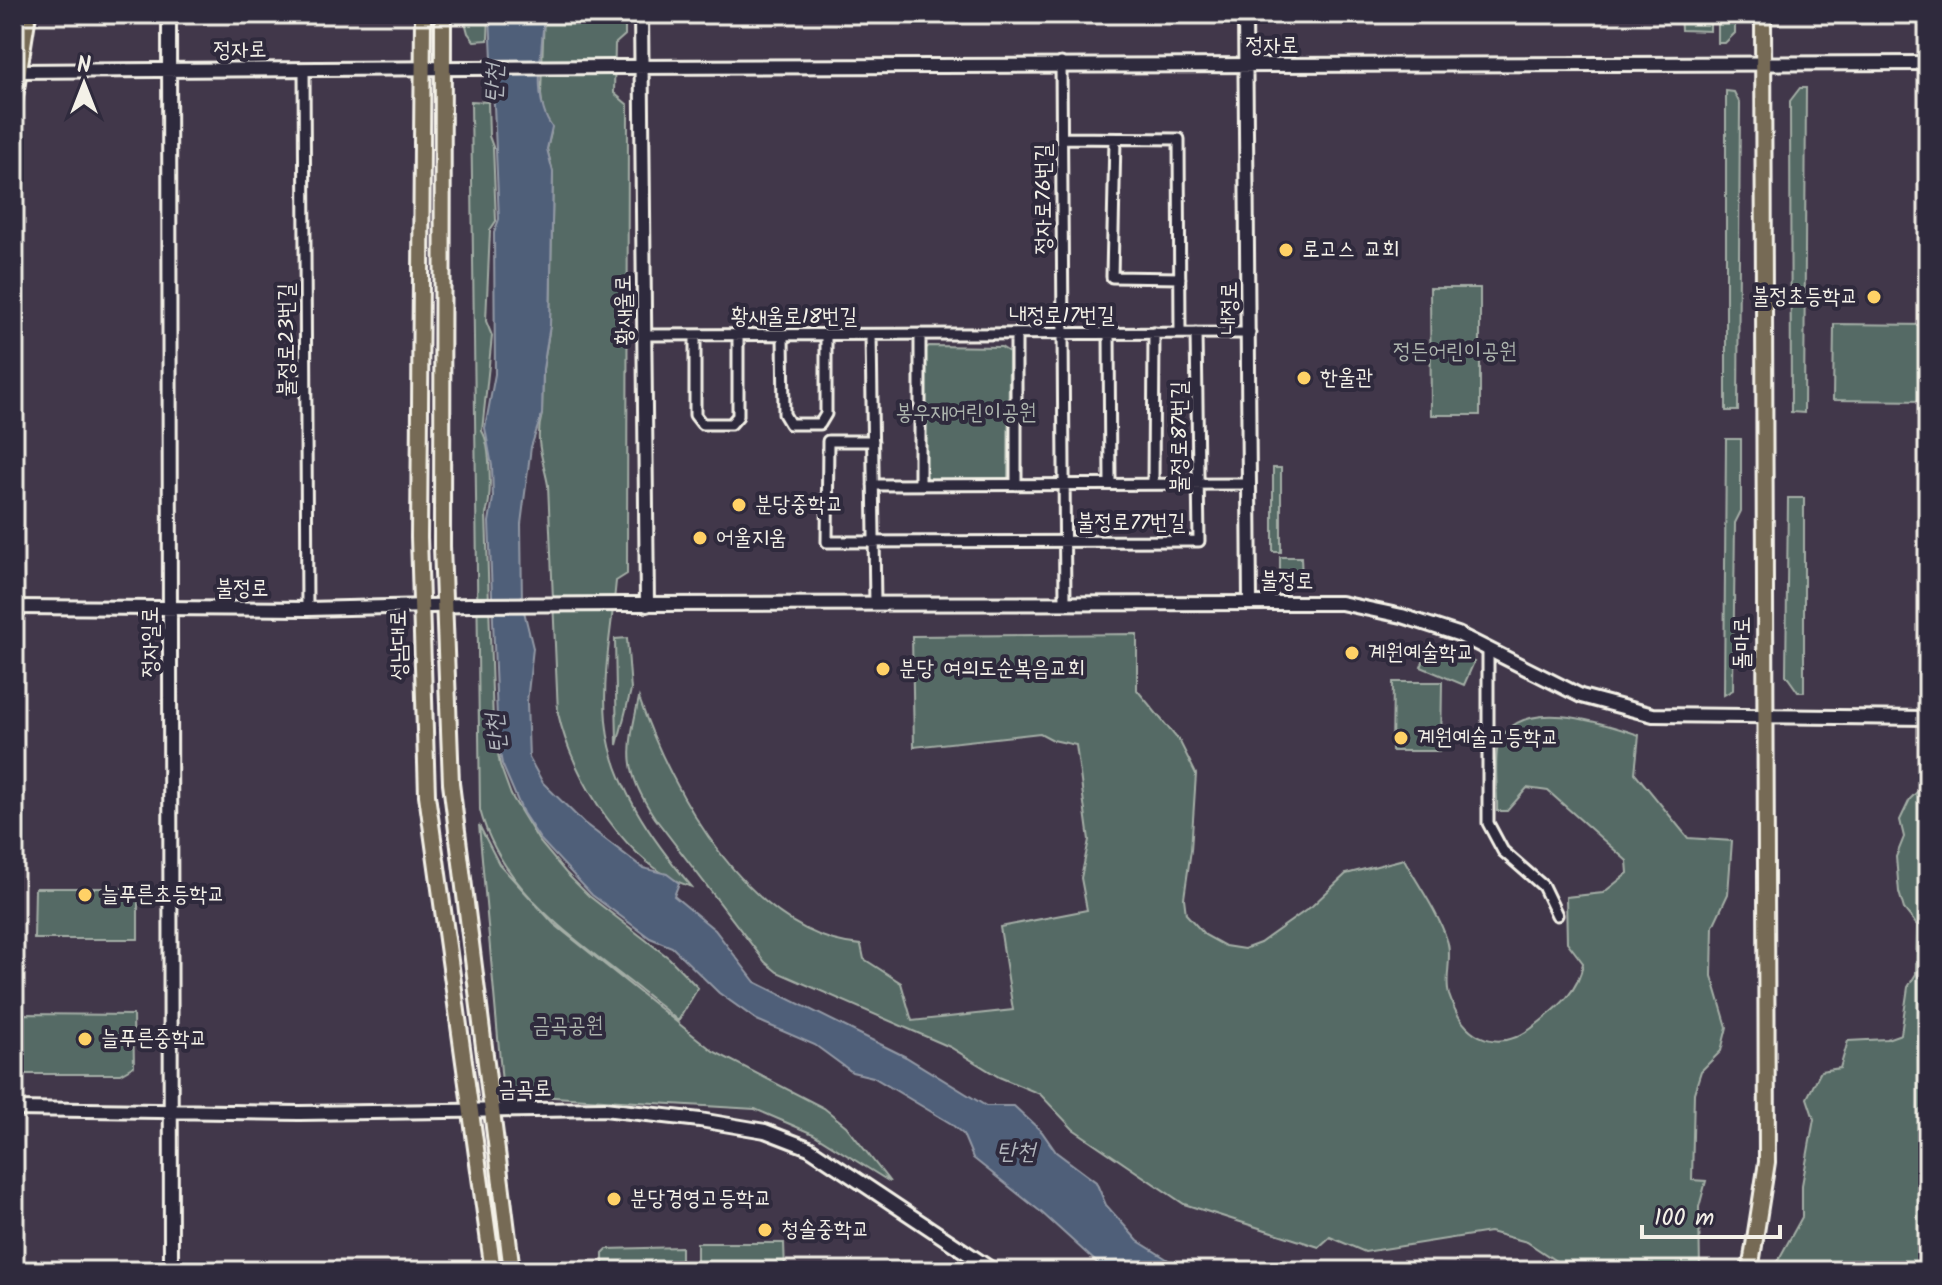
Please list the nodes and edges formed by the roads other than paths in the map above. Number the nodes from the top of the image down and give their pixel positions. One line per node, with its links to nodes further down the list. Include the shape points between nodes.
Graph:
1 (28, 14): 17 (main road)
2 (169, 14): 16 (street, 정자일로)
3 (423, 14): 14 (main road, 성남대로)
4 (443, 14): 13 (main road, 성남대로)
5 (641, 14): 12 (street, 황새울로)
6 (1245, 14): 11 (street, 내정로)
7 (1763, 14): 10 (main road, 돌마로)
8 (1061, 63): 11 (street, 정자로); 12 (street, 정자로); 19 (street, 정자로76번길)
9 (1928, 63): 10 (street, 정자로)
10 (1763, 65): 11 (street, 정자로); 60 (main road, 돌마로)
11 (1246, 66): 26 (street, 내정로)
12 (641, 67): 13 (street, 정자로, bridge); 31 (street, 황새울로)
13 (444, 68): 14 (street, 정자로); 54 (main road, 성남대로)
14 (423, 69): 15 (street, 정자로); 53 (main road, 성남대로)
15 (304, 70): 16 (street, 정자로); 57 (street, 불정로23번길)
16 (168, 71): 17 (street, 정자로); 56 (street, 정자일로)
17 (17, 72): 18 (main road)
18 (14, 102)
19 (1062, 138): 20 (street); 30 (street, 정자로76번길)
20 (1115, 139): 21 (street, via 1179,139); 21 (street, via 1112,277)
21 (1180, 278): 24 (street)
22 (1109, 333): 23 (street, 내정로17번길); 30 (street, 내정로17번길); 39 (street)
23 (1154, 333): 24 (street, 내정로17번길); 40 (street)
24 (1180, 333): 25 (street, 내정로17번길)
25 (1196, 333): 26 (street, 내정로17번길); 41 (street, 불정로87번길)
26 (1250, 333): 42 (street, 내정로)
27 (920, 334): 28 (street, 황새울로18번길); 36 (street, 황새울로18번길); 44 (street)
28 (943, 334): 29 (street, 내정로17번길)
29 (1016, 334): 30 (street, 내정로17번길); 45 (street)
30 (1063, 334): 38 (street, 불정로77번길)
31 (645, 335): 32 (street, 황새울로18번길); 52 (street, 황새울로)
32 (695, 335): 33 (street, 황새울로18번길); 33 (street, via 695,415 702,424 731,424 738,416)
33 (738, 335): 34 (street, 황새울로18번길)
34 (783, 335): 35 (street, 황새울로18번길); 35 (street, via 784,414 790,424 820,424 826,414)
35 (826, 335): 36 (street, 황새울로18번길)
36 (871, 335): 37 (street)
37 (873, 441): 43 (street); 48 (street, via 828,441 827,542)
38 (1064, 484): 39 (street); 45 (street); 46 (street, 불정로77번길)
39 (1110, 484): 40 (street)
40 (1153, 484): 41 (street)
41 (1198, 484): 42 (street); 47 (street, 불정로87번길)
42 (1248, 484): 49 (street, 내정로)
43 (873, 485): 44 (street); 48 (street)
44 (920, 485): 45 (street)
45 (1016, 485)
46 (1064, 541): 47 (street, 불정로77번길); 48 (street); 50 (street, 불정로77번길)
47 (1199, 541)
48 (874, 542): 51 (street)
49 (1250, 601): 50 (street, 불정로); 58 (street, 불정로, via 1367,607)
50 (1065, 602): 51 (street, 불정로)
51 (875, 603): 52 (street, 불정로)
52 (647, 605): 54 (street, 불정로, bridge)
53 (422, 606): 54 (street, 불정로); 57 (street, 불정로); 63 (main road, 성남대로, via 427,795)
54 (444, 606): 64 (main road, 성남대로, via 452,799)
55 (14, 607): 56 (street, 불정로)
56 (171, 609): 57 (street, 불정로); 65 (street, 정자일로)
57 (307, 609)
58 (1488, 648): 60 (street, 불정로, via 1581,696 1630,710 1675,718); 61 (street, via 1488,823 1503,851 1543,886)
59 (1928, 718): 60 (street, 불정로)
60 (1765, 719): 70 (main road, 돌마로, via 1767,1162)
61 (1557, 915)
62 (14, 1109): 65 (street, 금곡로)
63 (469, 1110): 64 (street, 금곡로); 65 (street, 금곡로); 67 (main road, 성남대로)
64 (491, 1110): 68 (main road, 성남대로); 69 (street, 금곡로, via 604,1109 765,1131 809,1148)
65 (171, 1111): 66 (street, 정자일로)
66 (171, 1271)
67 (493, 1271)
68 (512, 1271)
69 (994, 1271)
70 (1750, 1271)

